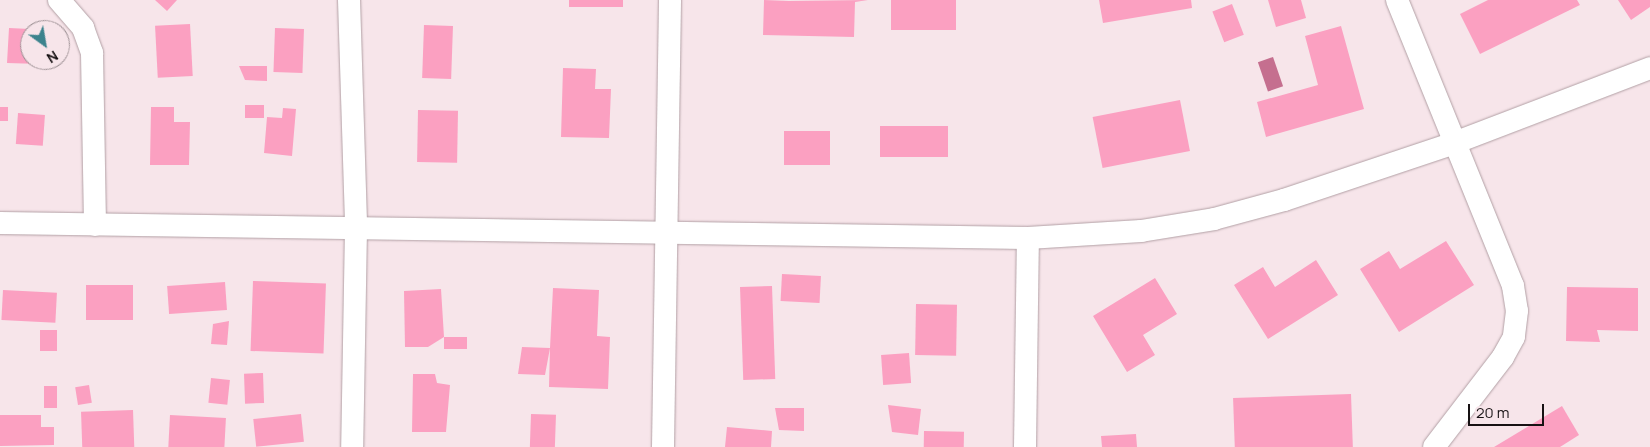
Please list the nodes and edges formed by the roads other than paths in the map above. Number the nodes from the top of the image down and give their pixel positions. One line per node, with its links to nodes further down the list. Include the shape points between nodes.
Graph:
1 (59, 0): 8 (street, via 83,28 92,53)
2 (349, 0): 9 (street)
3 (670, 0): 10 (street)
4 (1397, 0): 6 (street)
5 (1650, 68): 6 (street)
6 (1454, 143): 11 (street, via 1284,200 1214,218 1141,231); 15 (street, via 1513,286 1518,311 1514,337 1503,357)
7 (0, 222): 8 (street)
8 (96, 225): 9 (street)
9 (356, 228): 10 (street); 12 (street)
10 (665, 234): 11 (street); 13 (street)
11 (1028, 238): 14 (street)
12 (352, 447)
13 (663, 447)
14 (1026, 447)
15 (1434, 447)

